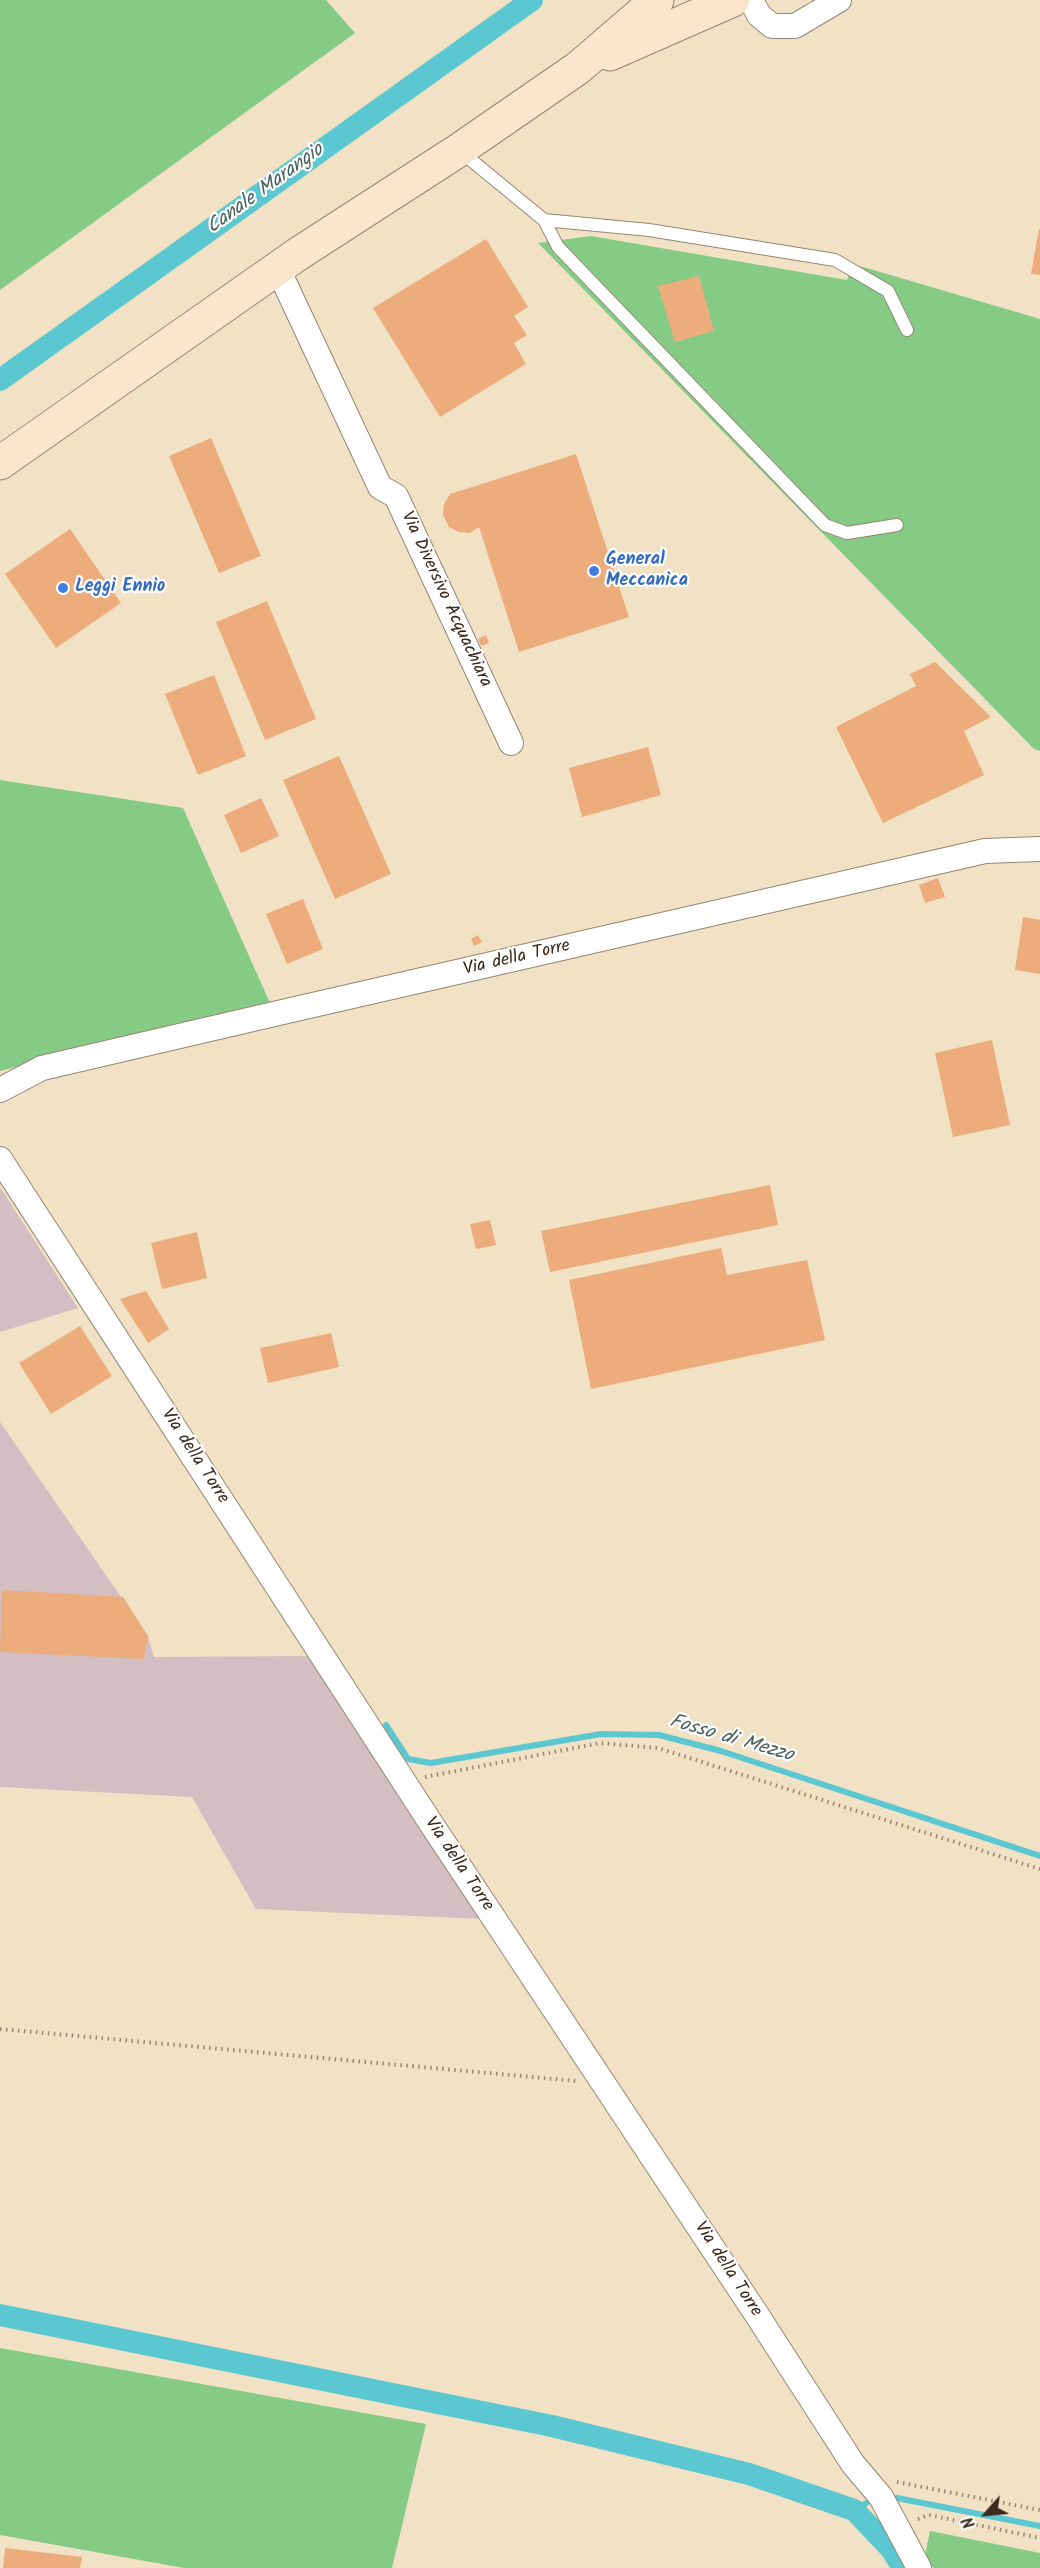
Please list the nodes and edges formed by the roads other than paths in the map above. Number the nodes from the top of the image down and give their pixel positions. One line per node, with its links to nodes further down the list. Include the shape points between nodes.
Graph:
1 (657, 0): 5 (main road)
2 (733, 0): 5 (main road)
3 (751, 0): 4 (street, via 759,15 772,26 795,26)
4 (839, 0)
5 (578, 68): 6 (main road)
6 (459, 150): 7 (lane); 8 (main road)
7 (544, 220): 9 (lane, via 649,230 835,260 888,291); 11 (lane, via 558,247 825,525 847,533)
8 (278, 269): 10 (main road); 12 (street, Via Diversivo Acquachiara, via 380,487 396,496)
9 (906, 330)
10 (0, 463)
11 (897, 525)
12 (511, 743)
13 (1040, 849): 14 (street, Via della Torre, via 985,851 300,1008 42,1068)
14 (0, 1090)
15 (0, 1159): 16 (street, Via della Torre, via 403,1781 853,2464 881,2497)
16 (919, 2568)

